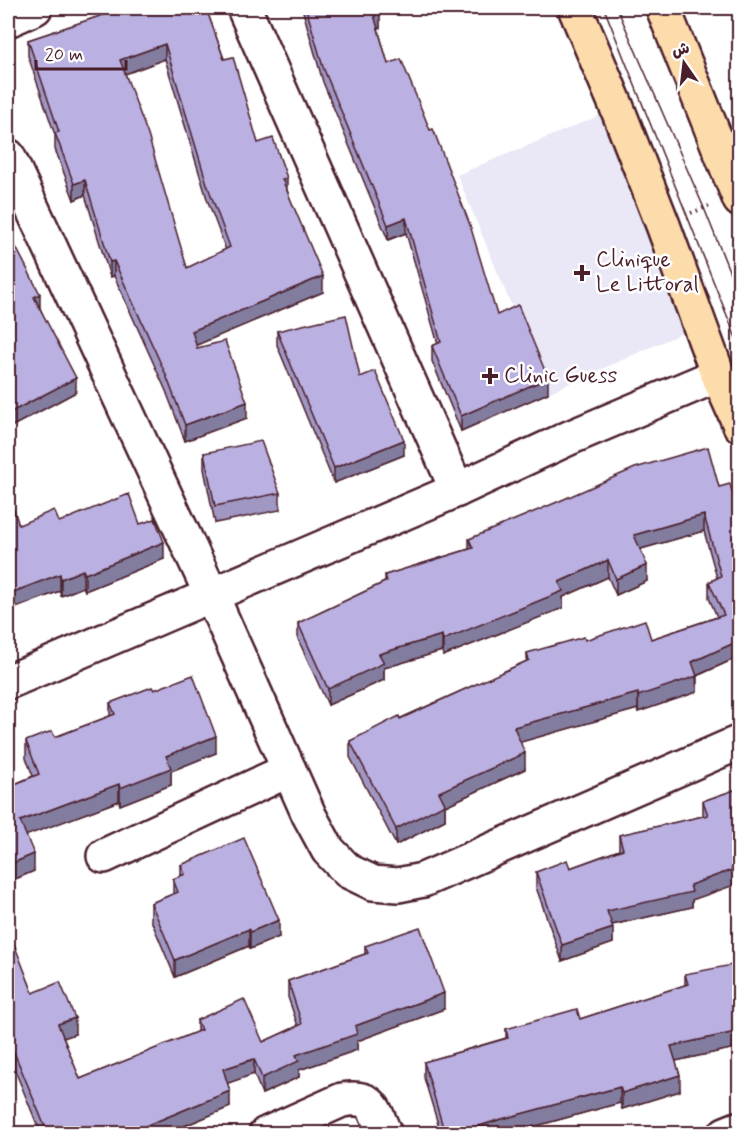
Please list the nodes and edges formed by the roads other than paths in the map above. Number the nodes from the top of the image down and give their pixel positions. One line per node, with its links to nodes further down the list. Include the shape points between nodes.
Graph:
1 (34, 8): 5 (street)
2 (244, 8): 10 (street)
3 (575, 8): 8 (main road, via 663,225)
4 (663, 8): 7 (main road)
5 (8, 20)
6 (8, 156): 11 (street)
7 (738, 197)
8 (718, 375): 9 (main road); 10 (street)
9 (740, 425)
10 (457, 490): 11 (street)
11 (211, 594): 12 (street); 14 (street)
12 (8, 682)
13 (740, 742): 14 (street, via 423,880 398,885 373,883 348,871 328,849)
14 (289, 770): 15 (street)
15 (104, 856)
16 (740, 1128): 19 (street)
17 (266, 1134): 18 (street, via 353,1098 363,1099 373,1107)
18 (386, 1134)
19 (725, 1134)

